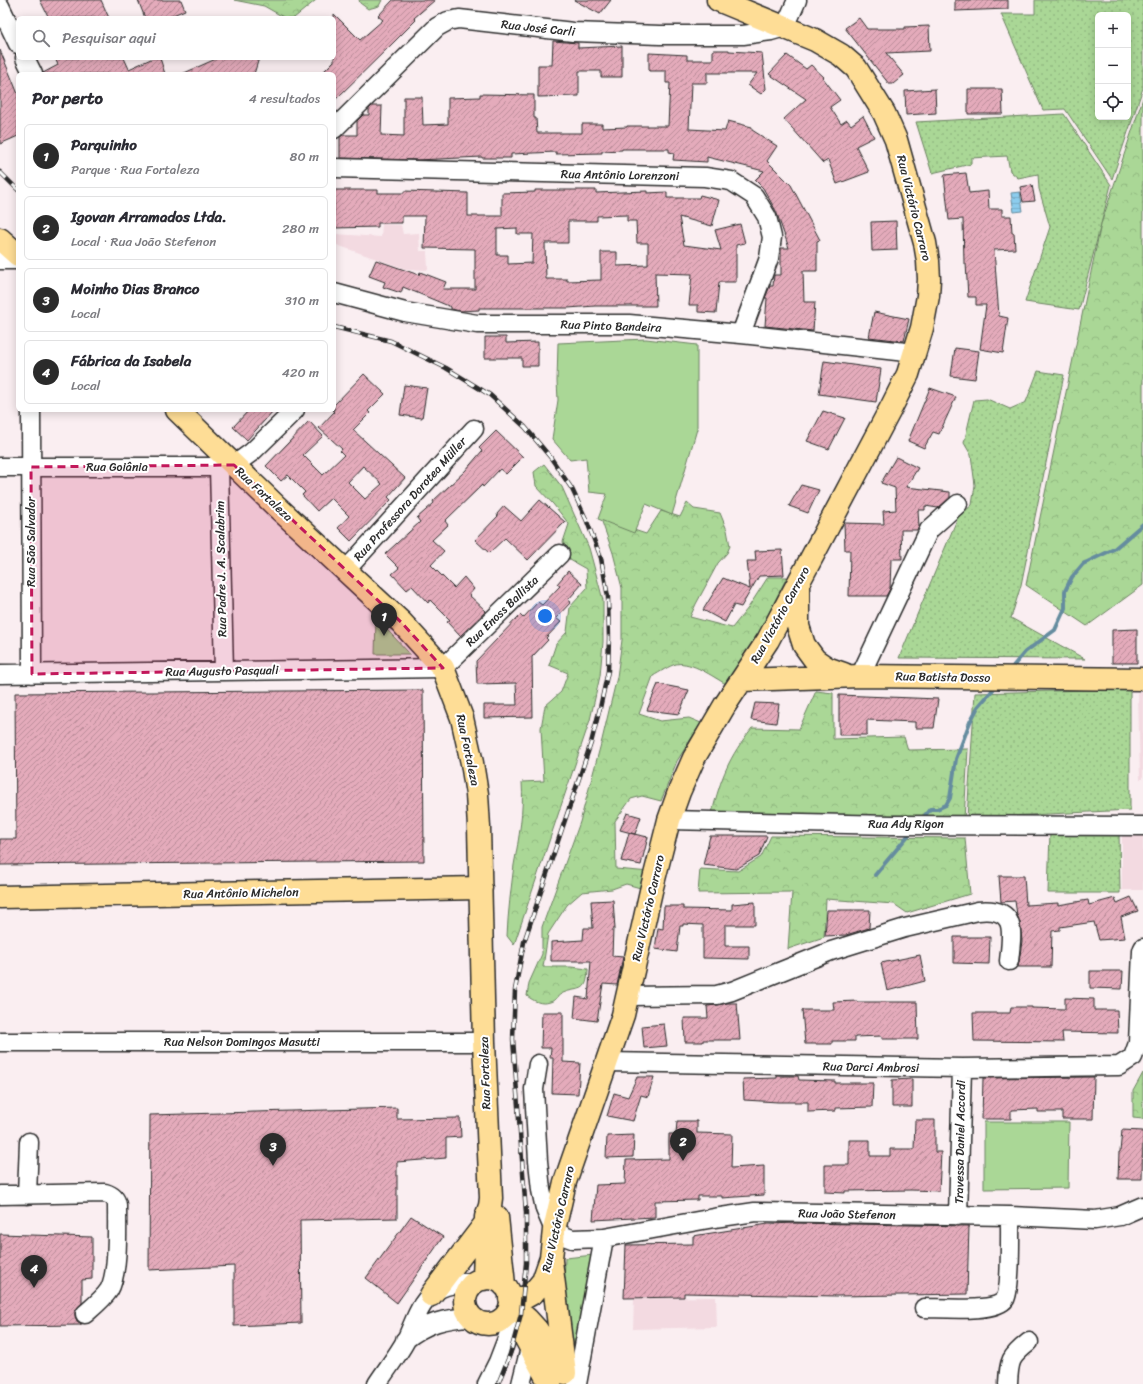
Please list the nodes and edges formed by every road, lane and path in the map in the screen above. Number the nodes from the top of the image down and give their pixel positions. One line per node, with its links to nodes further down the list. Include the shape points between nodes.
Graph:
1 (718, 0): 4 (main road, Rua Victório Carraro)
2 (797, 0): 4 (street)
3 (0, 6): 5 (street)
4 (785, 27): 8 (street, Rua José Carli, via 743,35 660,35 573,32 459,19 437,27); 12 (main road, Rua Victório Carraro, via 828,47 856,68 884,113 896,140 928,262 928,296)
5 (16, 40)
6 (26, 60): 7 (street)
7 (32, 72)
8 (336, 127)
9 (336, 168): 11 (street, Rua Antônio Lorenzoni, via 705,176 731,181 754,196 767,217 772,237 769,258)
10 (336, 295): 11 (street, Rua Pinto Bandeira, via 405,312 477,324 629,324)
11 (741, 334): 12 (street, Rua Pinto Bandeira)
12 (915, 352): 23 (main road, Rua Victório Carraro, via 908,374 892,406)
13 (30, 412): 19 (street, Rua São Salvador)
14 (179, 412): 17 (main road, Rua Fortaleza)
15 (293, 412): 17 (street, via 252,452)
16 (474, 429): 22 (street, Rua Professora Dorotea Müller)
17 (226, 466): 19 (street, Rua Goiânia); 22 (main road, Rua Fortaleza); 25 (street, Rua Padre J. A. Scalabrim)
18 (0, 467): 19 (street, Rua Goiânia)
19 (31, 467): 27 (street, Rua São Salvador)
20 (958, 504): 28 (street, via 929,530)
21 (560, 554): 24 (street, Rua Enoss Ballista)
22 (346, 570): 24 (main road, Rua Fortaleza, via 401,622)
23 (798, 583): 28 (main road, via 798,626 804,645 815,660 827,668); 30 (main road, Rua Victório Carraro, via 768,640)
24 (444, 668): 25 (street, Rua Augusto Pasquali); 33 (main road, Rua Fortaleza, via 462,718 472,763 480,827)
25 (224, 671): 27 (street, Rua Augusto Pasquali)
26 (0, 674): 27 (street, Rua Augusto Pasquali)
27 (32, 674)
28 (856, 676): 29 (main road, Rua Batista Dosso); 30 (main road, Rua Batista Dosso)
29 (1143, 679)
30 (743, 680): 31 (main road, Rua Victório Carraro, via 694,758)
31 (669, 820): 32 (street, Rua Ady Rigon, via 892,825); 37 (main road, Rua Victório Carraro)
32 (1143, 826)
33 (481, 888): 34 (main road, Rua Antônio Michelon); 39 (main road, Rua Fortaleza)
34 (0, 897)
35 (1143, 948): 42 (street, Rua Darci Ambrosi, via 1138,1042 1132,1057 1118,1066)
36 (1009, 961): 37 (street, via 1011,930 1008,920 999,912 983,910 905,928 831,951 717,995)
37 (628, 996): 40 (main road, Rua Victório Carraro)
38 (0, 1042): 39 (street, Rua Nelson Domingos Masutti)
39 (484, 1042): 47 (main road, Rua Fortaleza)
40 (606, 1062): 42 (street, Rua Darci Ambrosi); 50 (main road, Rua Victório Carraro, via 565,1182)
41 (538, 1064): 50 (street, via 534,1089 538,1161 545,1209)
42 (962, 1068): 48 (street, Travessa Daniel Accordi)
43 (29, 1142): 45 (street)
44 (0, 1194): 45 (street)
45 (27, 1195): 56 (street, via 105,1193 112,1195 116,1200 115,1274 110,1289)
46 (1143, 1206): 49 (street, Rua João Stefenon, via 1120,1216 1095,1220)
47 (488, 1215): 53 (main road); 54 (main road, Rua Fortaleza, via 497,1216)
48 (958, 1216): 49 (street, Rua João Stefenon); 51 (street, Rua João Stefenon, via 755,1212)
49 (1010, 1216): 55 (street, via 1009,1286 1005,1299 995,1306 978,1308)
50 (554, 1230): 51 (street, Rua João Stefenon, via 572,1238); 52 (main road, Rua Victório Carraro)
51 (604, 1238): 61 (street)
52 (550, 1258): 54 (main road, Rua Victório Carraro, via 543,1281 533,1293 524,1298); 61 (main road)
53 (431, 1295): 54 (street, via 441,1288); 59 (street, via 422,1304)
54 (501, 1298): 57 (main road, Rua Victório Carraro, via 498,1322 477,1322); 57 (main road, via 472,1285 465,1298 467,1312); 58 (main road, via 518,1326); 63 (street, via 498,1362)
55 (924, 1308)
56 (85, 1314)
57 (472, 1317): 59 (street, via 455,1318 428,1325)
58 (534, 1338): 61 (main road); 64 (street)
59 (405, 1340): 62 (street)
60 (1029, 1342): 65 (street, via 1014,1354 1009,1367)
61 (566, 1381)
62 (377, 1384)
63 (488, 1384)
64 (521, 1384)
65 (1008, 1384)

